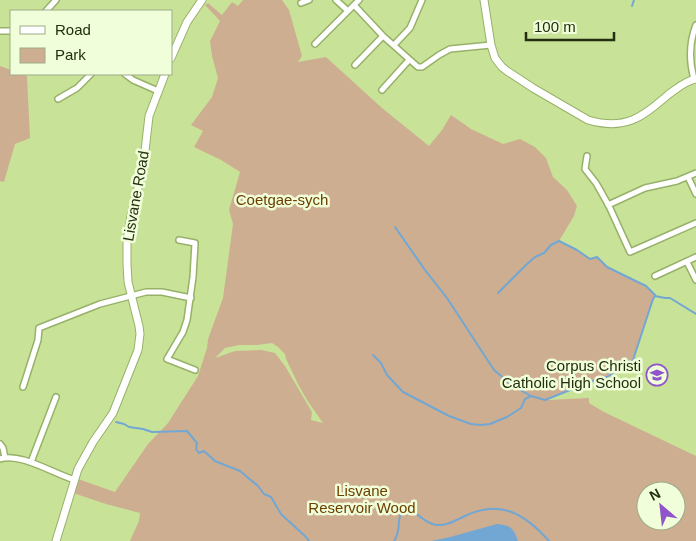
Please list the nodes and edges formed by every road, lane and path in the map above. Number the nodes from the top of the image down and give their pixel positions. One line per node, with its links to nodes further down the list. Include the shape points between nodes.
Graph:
1 (56, 0): 10 (street)
2 (202, 0): 17 (main road, via 187,22)
3 (309, 0): 8 (street)
4 (336, 0): 11 (street)
5 (358, 0): 9 (street)
6 (422, 0): 16 (street, via 410,28)
7 (484, 0): 15 (main road)
8 (301, 3)
9 (354, 5): 11 (street); 13 (street)
10 (47, 10)
11 (348, 11): 14 (street)
12 (696, 25): 23 (street, via 691,52)
13 (383, 36): 16 (street); 19 (street)
14 (316, 44)
15 (491, 44): 18 (street, via 450,49 422,67); 23 (main road, via 506,71 579,115 599,123 621,123 640,117 683,84)
16 (394, 46): 18 (street)
17 (172, 56)
18 (409, 60): 24 (street)
19 (355, 65)
20 (90, 75): 26 (street, via 77,88)
21 (126, 75): 25 (street)
22 (165, 75): 25 (main road, Lisvane Road)
23 (695, 79)
24 (382, 90)
25 (158, 91): 38 (main road, Lisvane Road, via 149,116 143,168 128,229 128,282)
26 (58, 99)
27 (587, 156): 31 (street, via 585,169)
28 (696, 173): 29 (street)
29 (688, 177): 30 (street); 31 (street, via 646,188)
30 (696, 194)
31 (608, 205): 32 (street, via 630,252)
32 (696, 223)
33 (179, 240): 39 (street, via 194,243)
34 (696, 257): 35 (street)
35 (687, 262): 36 (street); 37 (street)
36 (655, 276)
37 (696, 280)
38 (132, 296): 39 (street, via 162,292); 41 (street, via 100,304 39,328); 46 (main road, Lisvane Road, via 139,326 138,350 113,413 81,462)
39 (191, 298): 40 (street, via 183,332 167,359)
40 (194, 370)
41 (23, 387)
42 (56, 397): 45 (street)
43 (0, 444): 44 (street)
44 (2, 458): 45 (street)
45 (31, 462): 46 (street)
46 (75, 480): 47 (main road, Lisvane Road)
47 (56, 541)

